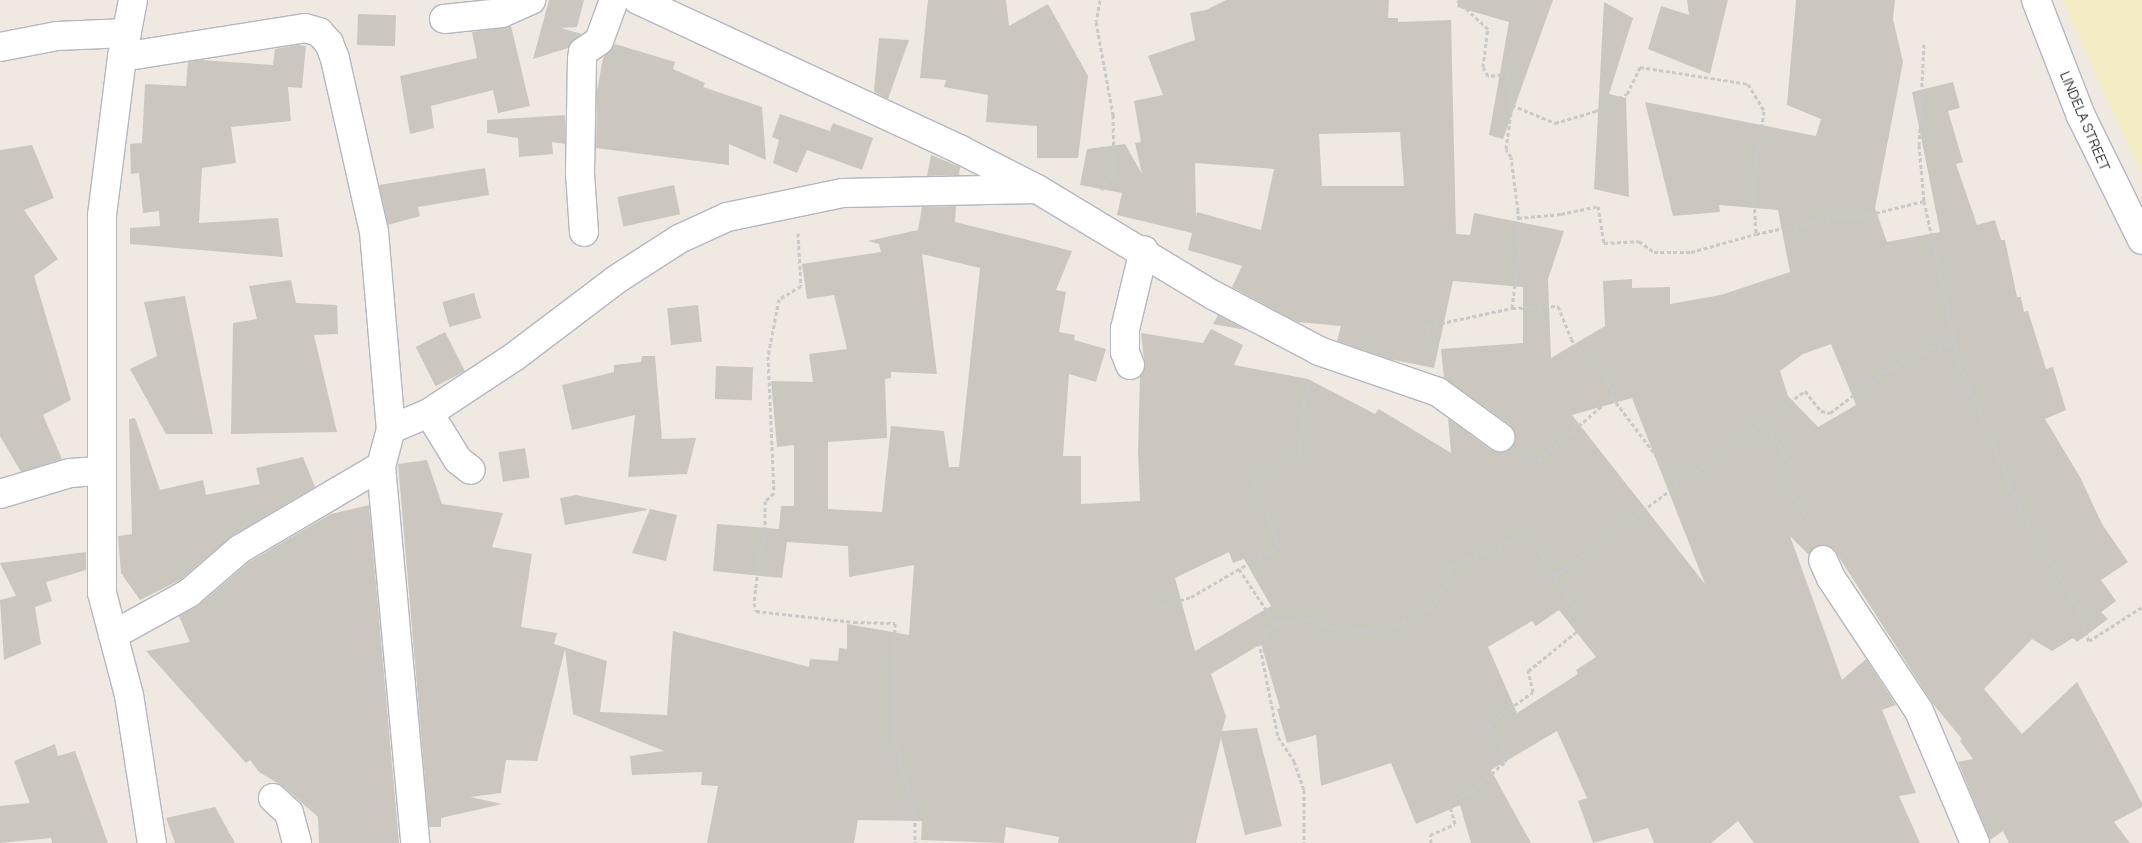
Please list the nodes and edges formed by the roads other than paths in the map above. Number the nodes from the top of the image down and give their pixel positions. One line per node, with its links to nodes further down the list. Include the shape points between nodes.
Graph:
1 (133, 0): 7 (street)
2 (531, 0): 6 (street, via 502,13)
3 (614, 0): 10 (street, via 599,41 583,52 582,59 580,172)
4 (638, 0): 9 (street)
5 (2036, 0): 11 (street, LINDELA STREET, via 2081,116)
6 (444, 19)
7 (124, 45): 8 (street, via 57,36); 15 (street, via 305,28 319,32 329,43 374,232); 19 (street, via 102,216)
8 (0, 47)
9 (1038, 189): 12 (street); 14 (street, via 843,193 796,200 727,217 679,240 617,279 514,357)
10 (584, 232)
11 (2142, 240)
12 (1144, 250): 13 (street, via 1125,329 1125,352); 16 (street, via 1213,295 1319,351 1438,392)
13 (1130, 365)
14 (429, 413): 15 (street); 18 (street, via 458,460)
15 (391, 429): 17 (street)
16 (1500, 436)
17 (381, 466): 22 (street, via 240,549 189,592); 26 (street)
18 (471, 470)
19 (100, 471): 20 (street, via 70,473); 22 (street, via 102,592)
20 (0, 494)
21 (1823, 560): 27 (street, via 1831,578 1919,711)
22 (113, 634): 24 (street, via 129,694)
23 (273, 798): 25 (street, via 289,813)
24 (152, 843)
25 (296, 843)
26 (415, 843)
27 (1976, 843)

